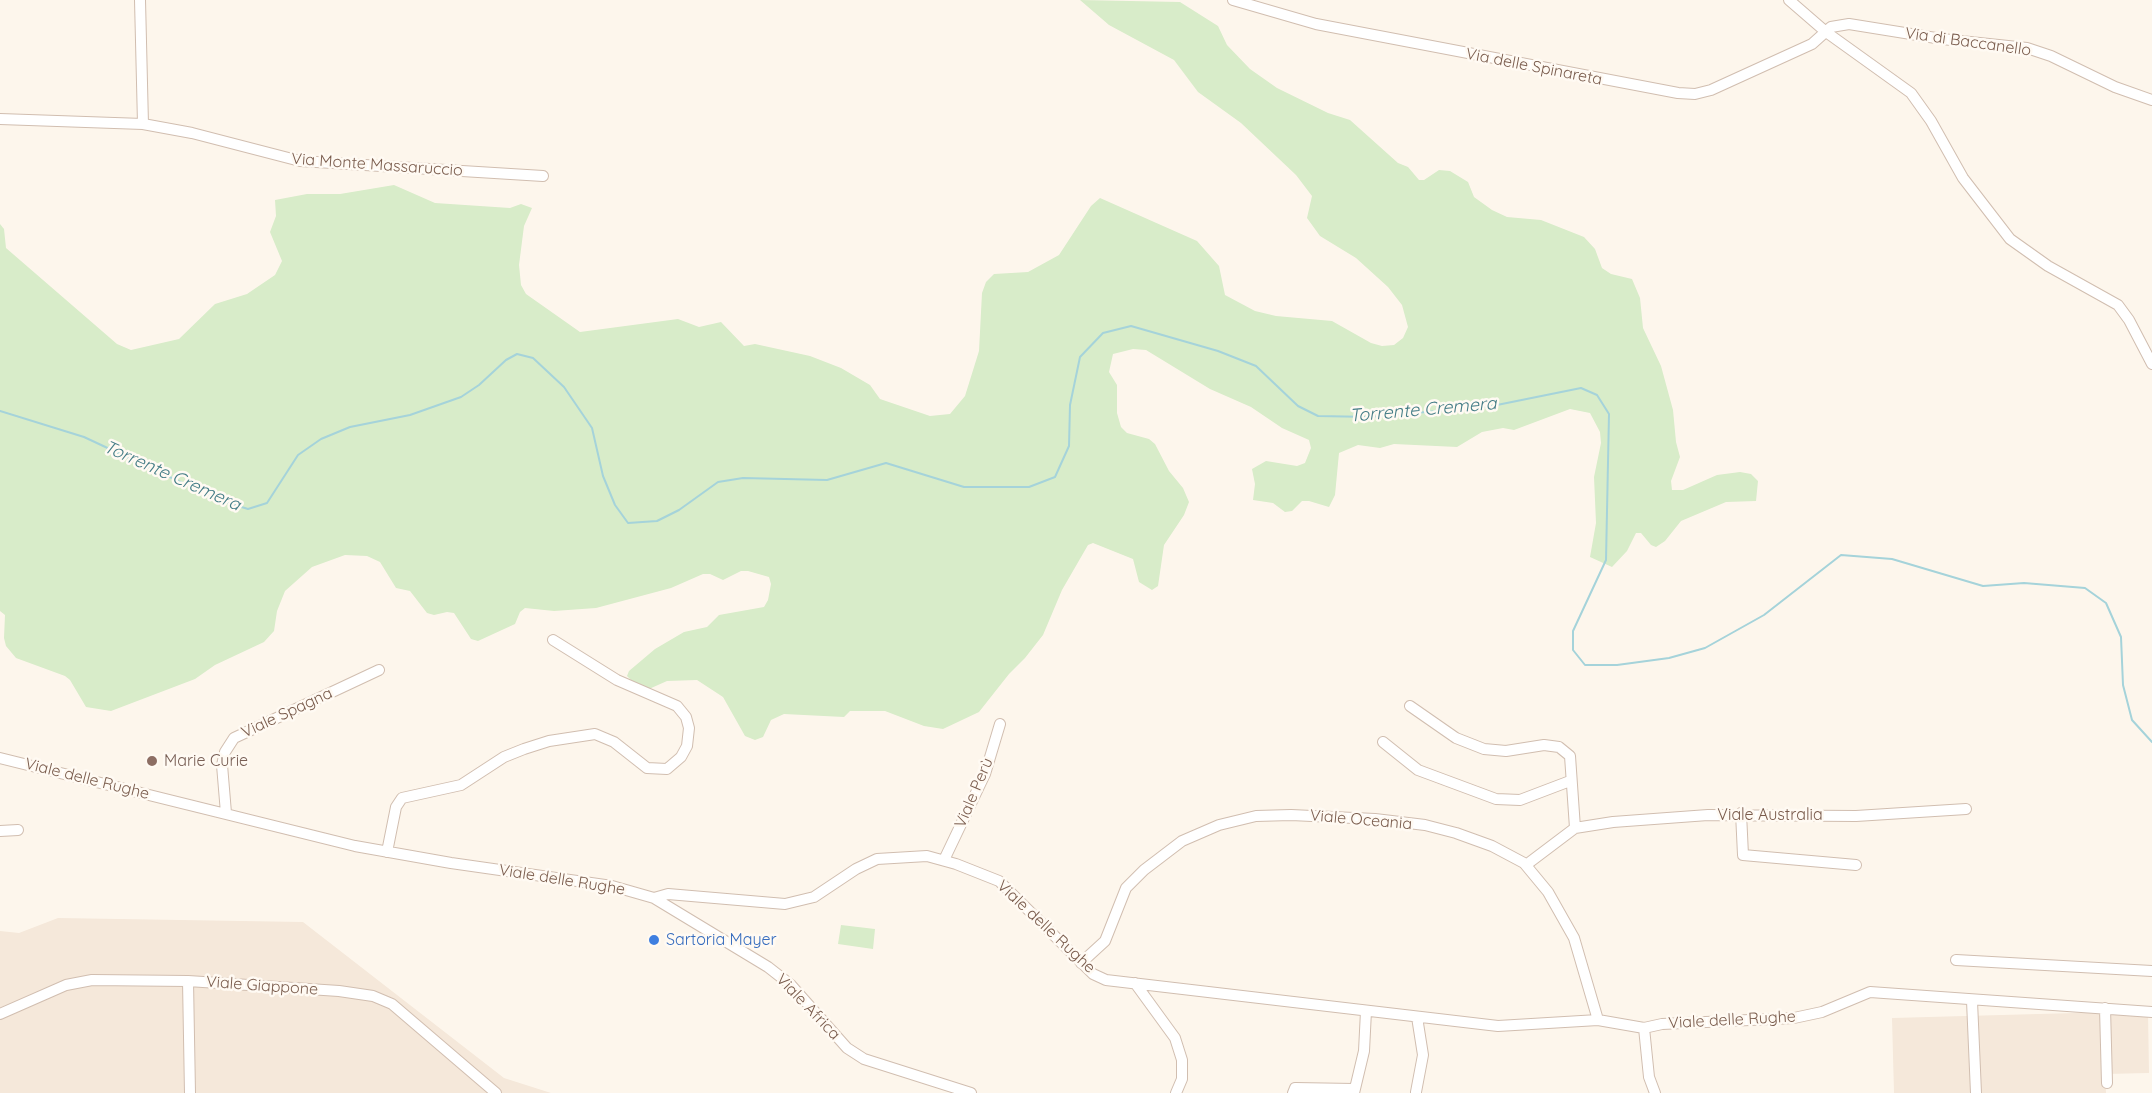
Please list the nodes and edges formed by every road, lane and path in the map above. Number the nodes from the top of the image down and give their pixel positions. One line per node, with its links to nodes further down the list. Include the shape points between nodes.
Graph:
1 (140, 0): 7 (street)
2 (1233, 0): 4 (street, Via delle Spinareta, via 1316,24 1685,94 1711,90 1812,44)
3 (1789, 0): 4 (street)
4 (1826, 32): 5 (street, Via di Baccanello, via 1835,26 1854,24 2027,48); 9 (street, via 1911,93 1963,178 2010,239 2048,266 2118,305)
5 (2152, 100)
6 (0, 119): 7 (street, Via Monte Massaruccio)
7 (143, 124): 8 (street, Via Monte Massaruccio, via 300,161)
8 (543, 176)
9 (2152, 364)
10 (553, 640): 23 (street, via 617,680 677,706 686,717 689,732 681,758 667,769 647,768 612,740 595,734 532,746 504,757 461,785 400,800)
11 (380, 670): 18 (street, Viale Spagna, via 234,738 222,765)
12 (1410, 706): 16 (street, via 1456,738 1484,749 1559,747 1570,756)
13 (1000, 724): 24 (street, Viale Perù, via 984,774)
14 (1383, 742): 16 (street, via 1418,770 1496,799 1520,800)
15 (0, 758): 18 (street, Viale delle Rughe)
16 (1570, 781): 20 (street)
17 (1966, 809): 19 (street, Viale Australia, via 1856,816)
18 (226, 813): 23 (street, Viale delle Rughe)
19 (1742, 813): 20 (street, Viale Australia, via 1641,819); 26 (street, via 1743,855)
20 (1575, 828): 25 (street, Viale Australia)
21 (18, 830): 22 (street)
22 (0, 831)
23 (387, 852): 27 (street, Viale delle Rughe, via 612,886)
24 (944, 861): 27 (street, Viale delle Rughe, via 909,856 877,859 814,897 785,904 668,894); 29 (street, Viale delle Rughe, via 999,881)
25 (1526, 865): 29 (street, Viale Oceania, via 1492,846 1425,825 1256,816 1182,841 1144,870 1126,888 1105,941); 41 (street, Viale Oceania, via 1548,892 1574,938)
26 (1856, 865)
27 (654, 898): 49 (street, Viale Africa, via 768,967 797,992 847,1048 864,1059)
28 (1956, 960): 30 (street)
29 (1081, 963): 32 (street, Viale delle Rughe, via 1106,980)
30 (2152, 971)
31 (188, 981): 35 (street, Viale Giappone, via 78,982); 44 (street, Viale Giappone, via 339,991 383,999 433,1037); 47 (street)
32 (1135, 983): 37 (street, Viale delle Rughe); 50 (street, via 1175,1038 1182,1060 1182,1079)
33 (1972, 1001): 36 (street, Viale delle Rughe); 42 (street, Viale delle Rughe, via 1870,992 1822,1012 1794,1018); 53 (street)
34 (0, 1003): 35 (street)
35 (14, 1007): 39 (street, Viale Giappone)
36 (2104, 1008): 38 (street, Viale delle Rughe); 43 (street)
37 (1366, 1011): 40 (street, Viale delle Rughe); 45 (street, via 1364,1051)
38 (2152, 1012)
39 (0, 1014)
40 (1417, 1017): 41 (street, Viale delle Rughe, via 1518,1027); 46 (street, via 1423,1055)
41 (1598, 1020): 42 (street, Viale delle Rughe)
42 (1644, 1028): 52 (street, via 1649,1077)
43 (2107, 1083)
44 (487, 1089): 48 (street, Viale Giappone)
45 (1354, 1091): 51 (street, via 1295,1088)
46 (1416, 1092)
47 (190, 1093)
48 (496, 1093)
49 (971, 1093)
50 (1176, 1093)
51 (1293, 1093)
52 (1655, 1093)
53 (1976, 1093)

